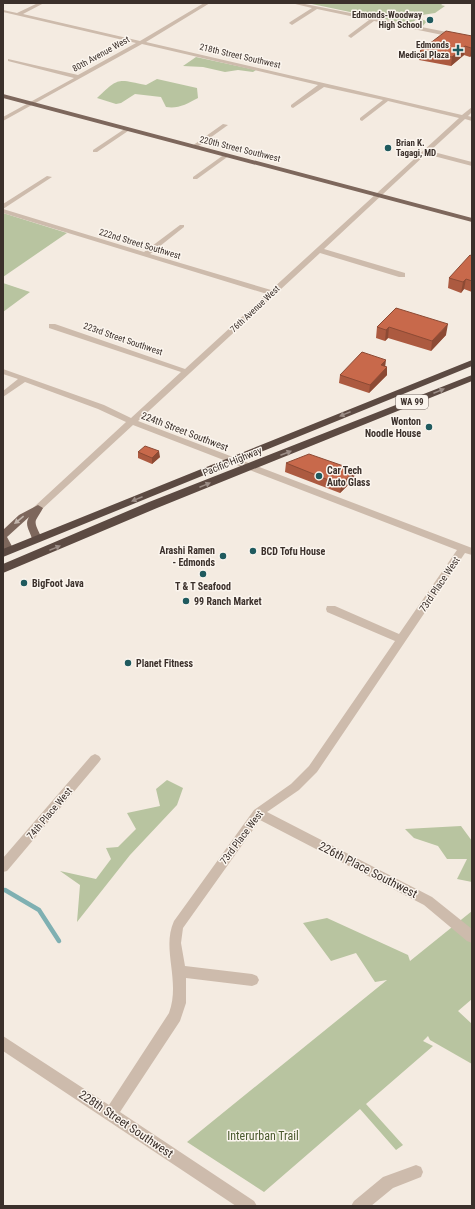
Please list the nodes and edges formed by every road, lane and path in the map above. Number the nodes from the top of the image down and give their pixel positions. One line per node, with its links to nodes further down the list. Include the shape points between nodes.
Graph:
1 (42, 3): 6 (street)
2 (208, 3): 11 (street, 80th Avenue West)
3 (293, 3): 4 (street)
4 (316, 8): 7 (street); 8 (street)
5 (3, 11): 6 (street, 218th Street Southwest)
6 (19, 14): 11 (street, 218th Street Southwest)
7 (373, 19): 9 (street); 10 (street)
8 (292, 23)
9 (351, 36)
10 (472, 39)
11 (141, 42): 13 (street, 80th Avenue West); 14 (street, 218th Street Southwest)
12 (10, 60): 13 (street)
13 (78, 77): 17 (street, 80th Avenue West)
14 (324, 84): 16 (street, 218th Street Southwest); 18 (street)
15 (3, 96): 17 (main road, 220th Street Southwest)
16 (388, 99): 20 (street, 218th Street Southwest); 22 (street)
17 (30, 104): 21 (street, 80th Avenue West); 25 (main road, 220th Street Southwest)
18 (293, 106)
19 (472, 109): 20 (street, 76th Avenue West)
20 (464, 117): 23 (street, 218th Street Southwest); 28 (street, 76th Avenue West)
21 (3, 119)
22 (362, 119)
23 (472, 119)
24 (225, 125): 26 (street)
25 (128, 129): 26 (main road, 220th Street Southwest); 27 (street)
26 (194, 147): 29 (main road, 220th Street Southwest)
27 (95, 151)
28 (425, 152): 30 (street); 33 (street, 76th Avenue West)
29 (227, 155): 32 (street); 33 (main road, 220th Street Southwest)
30 (472, 164)
31 (49, 177): 34 (street)
32 (195, 178)
33 (379, 194): 36 (main road, 220th Street Southwest); 38 (street, 76th Avenue West)
34 (3, 206)
35 (3, 211): 39 (street, 222nd Street Southwest)
36 (472, 220)
37 (182, 226): 39 (street)
38 (319, 250): 40 (street); 41 (street, 76th Avenue West)
39 (144, 254): 41 (street, 222nd Street Southwest)
40 (402, 275)
41 (272, 293): 45 (street, 76th Avenue West)
42 (52, 326): 45 (street, 223rd Street Southwest)
43 (472, 364): 52 (highway, Pacific Highway / WA 99, one-way to 52)
44 (3, 371): 47 (street, 224th Street Southwest)
45 (186, 372): 49 (street, 76th Avenue West)
46 (472, 378): 53 (highway, Pacific Highway / WA 99, one-way to 46)
47 (23, 379): 48 (street); 50 (street, 224th Street Southwest, via 101,407)
48 (3, 395)
49 (147, 408): 50 (street, 76th Avenue West); 51 (street)
50 (132, 422): 51 (street, 224th Street Southwest); 54 (street, 76th Avenue West)
51 (145, 427): 52 (street, 224th Street Southwest)
52 (234, 461): 53 (street, 224th Street Southwest); 56 (highway, Pacific Highway / WA 99, one-way to 56)
53 (249, 467): 57 (street, 224th Street Southwest); 59 (highway, Pacific Highway / WA 99, one-way to 53, via 128,515)
54 (38, 508): 55 (main road, one-way to 55, via 22,517); 56 (main road, via 31,521)
55 (3, 537): 58 (main road)
56 (37, 539): 58 (highway, Pacific Highway / WA 99)
57 (467, 550): 61 (street, 73rd Place West)
58 (6, 552)
59 (3, 569)
60 (332, 609): 61 (street)
61 (401, 639): 63 (street, 73rd Place West, via 307,776)
62 (95, 759): 64 (street, 74th Place West)
63 (258, 813): 65 (street, 226th Place Southwest, via 428,901); 66 (street, 73rd Place West, via 178,925 174,939)
64 (3, 867)
65 (472, 938)
66 (179, 972): 67 (street); 69 (street, 73rd Place West, via 181,997 175,1016)
67 (252, 980)
68 (3, 1043): 69 (street, 228th Street Southwest)
69 (111, 1114): 71 (street, 228th Street Southwest)
70 (416, 1172): 72 (street, via 388,1182)
71 (249, 1206)
72 (359, 1206)

